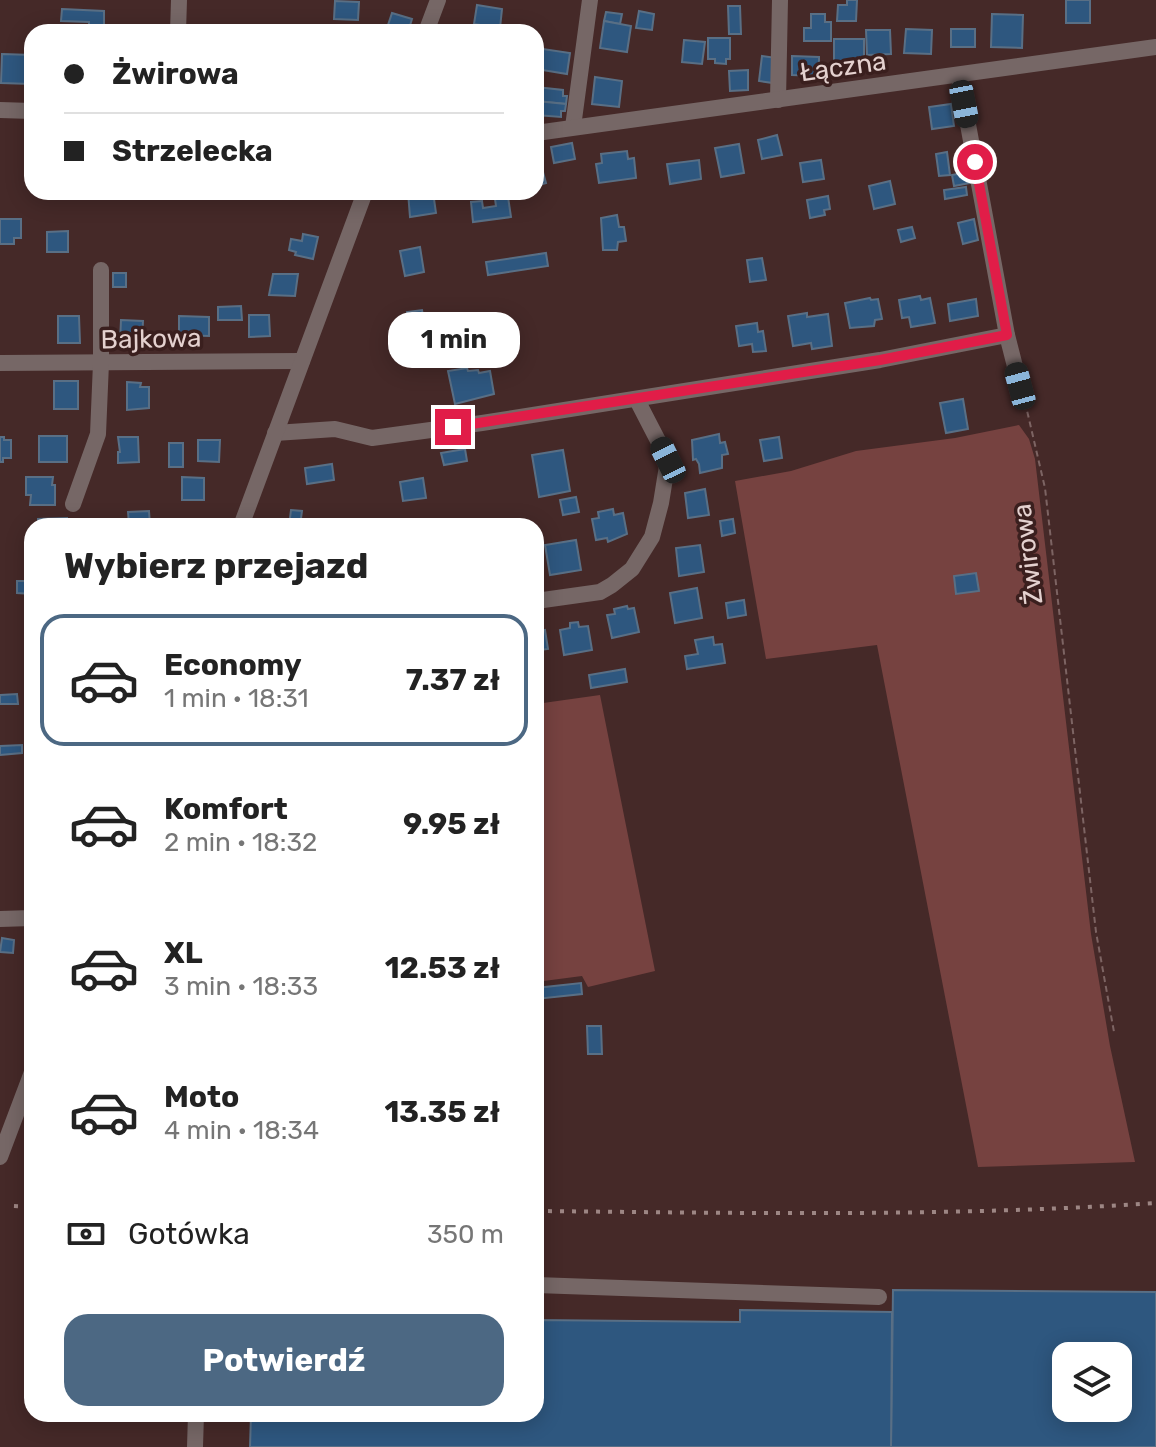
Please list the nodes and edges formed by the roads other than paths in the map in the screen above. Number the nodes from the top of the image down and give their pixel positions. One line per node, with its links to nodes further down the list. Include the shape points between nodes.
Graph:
1 (179, 0): 5 (street)
2 (438, 0): 6 (street)
3 (590, 0): 12 (street)
4 (780, 0): 9 (street)
5 (178, 24)
6 (429, 24)
7 (1156, 47): 8 (street, Łączna)
8 (959, 76): 9 (street, Łączna); 16 (street)
9 (778, 100): 12 (street, Łączna)
10 (0, 110): 11 (street)
11 (24, 111)
12 (573, 127): 13 (street, Łączna)
13 (544, 132)
14 (362, 200): 17 (street)
15 (101, 270): 19 (street)
16 (1007, 335): 20 (street); 21 (street)
17 (302, 361): 19 (street, Bajkowa); 22 (street)
18 (0, 363): 19 (street, Bajkowa)
19 (101, 363): 23 (street, via 98,434)
20 (1020, 386)
21 (637, 400): 22 (street, via 372,438 335,429); 25 (street, via 668,460 652,537 632,569 600,592)
22 (275, 433): 24 (street)
23 (73, 504)
24 (244, 518)
25 (544, 600)
26 (24, 918): 27 (street)
27 (0, 919)
28 (24, 1093): 29 (street)
29 (0, 1157)
30 (544, 1285): 31 (street)
31 (879, 1297)
32 (196, 1422): 33 (street)
33 (195, 1447)

